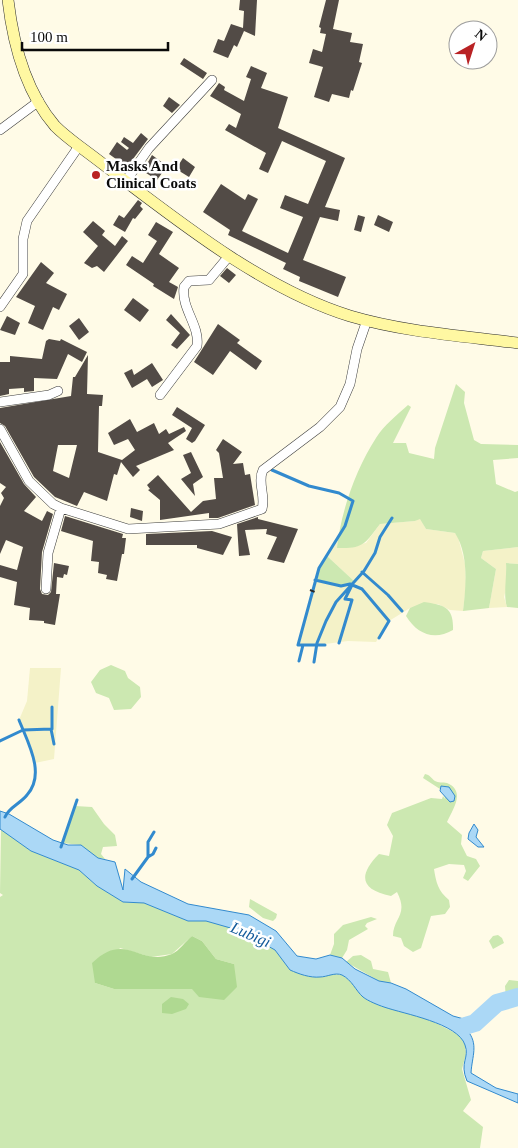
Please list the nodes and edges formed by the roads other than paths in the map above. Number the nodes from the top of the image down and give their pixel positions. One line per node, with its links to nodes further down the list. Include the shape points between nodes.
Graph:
1 (8, 0): 3 (street, via 16,47)
2 (212, 80): 6 (street, via 149,148)
3 (39, 101): 4 (street); 5 (street, via 56,126)
4 (0, 130)
5 (79, 146): 6 (street); 8 (street, via 27,221 23,239 23,274)
6 (126, 181): 7 (street)
7 (229, 256): 9 (street, via 293,292); 12 (street, via 209,280 189,281 184,287 184,301 198,337 197,346)
8 (0, 307)
9 (367, 320): 10 (street); 15 (street, via 350,384 340,407 320,427 263,470 262,509 219,524 128,529)
10 (518, 343)
11 (58, 391): 13 (street)
12 (160, 395)
13 (0, 402)
14 (0, 429): 15 (street, via 29,481)
15 (61, 508): 16 (street, via 47,559)
16 (46, 589)

